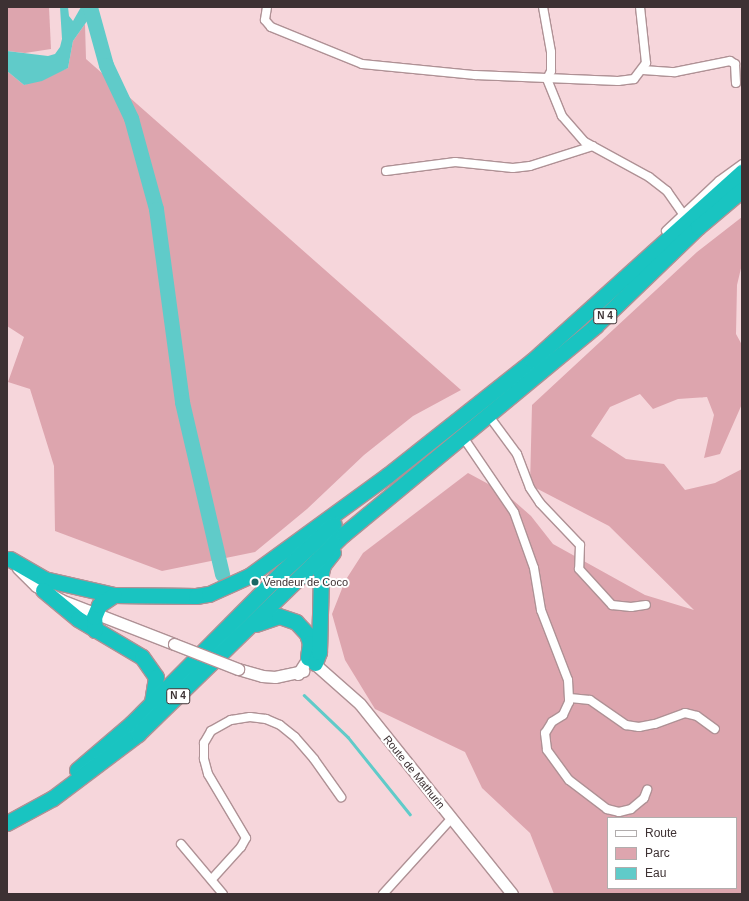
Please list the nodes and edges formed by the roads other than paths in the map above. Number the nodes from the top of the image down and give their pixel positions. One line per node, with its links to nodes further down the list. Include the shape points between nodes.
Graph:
1 (267, 7): 5 (street, via 264,20 271,27 362,64)
2 (543, 7): 5 (street, via 551,52 551,70)
3 (640, 7): 4 (street, via 646,63)
4 (643, 70): 5 (street, via 634,79 618,81); 6 (street, via 675,72 730,61 735,64)
5 (547, 79): 7 (street, via 562,116 585,142)
6 (736, 83)
7 (593, 146): 9 (street, via 530,166 513,168 455,162); 12 (street, via 649,177 667,192)
8 (742, 164): 12 (street)
9 (386, 171)
10 (742, 172): 13 (highway, N 4, via 698,209 566,331)
11 (742, 190): 14 (highway, N 4, via 698,226 595,326)
12 (684, 214): 13 (street, via 606,290)
13 (480, 402): 16 (highway, N 4)
14 (489, 416): 15 (highway, N 4); 22 (street, via 517,454 530,488 540,503 580,545 579,569 612,605)
15 (463, 437): 17 (highway, N 4); 28 (street, via 514,512 534,568 541,610 568,680)
16 (388, 475): 21 (highway, via 248,576 224,588 196,596); 29 (highway, N 4, via 283,571)
17 (383, 500): 25 (highway, N 4, via 307,569); 27 (highway, via 323,565 319,591 319,652)
18 (8, 557): 19 (highway, via 37,576); 20 (main road)
19 (57, 583): 21 (highway); 23 (main road)
20 (43, 590): 23 (main road, via 61,600); 26 (highway, via 59,606)
21 (114, 595): 24 (highway, via 103,601)
22 (646, 605)
23 (81, 606): 24 (main road)
24 (95, 612): 26 (highway); 27 (main road, bridge, via 238,669 262,676 298,674)
25 (252, 626): 27 (highway, via 272,617 292,620 306,634); 35 (highway, N 4, via 123,747 53,798)
26 (95, 630): 29 (highway, via 125,645 149,664 156,677)
27 (312, 660): 34 (main road, Route de Mathurin, via 360,704)
28 (570, 698): 30 (street, via 590,700 626,725 655,724 685,714 697,716); 31 (street, via 566,710 552,722 545,733 546,750 559,770 595,801 613,811 631,809 644,798)
29 (152, 702): 33 (highway, N 4, via 132,723 76,771 46,792)
30 (715, 729)
31 (647, 790)
32 (341, 797): 37 (street, via 295,736 280,725 266,719 250,717 230,720 211,731 204,743 204,759 208,774 246,838 241,847)
33 (7, 812)
34 (451, 819): 39 (street); 40 (main road, Route de Mathurin)
35 (7, 823)
36 (181, 844): 37 (street)
37 (212, 878): 38 (street)
38 (223, 894)
39 (382, 894)
40 (512, 894)

